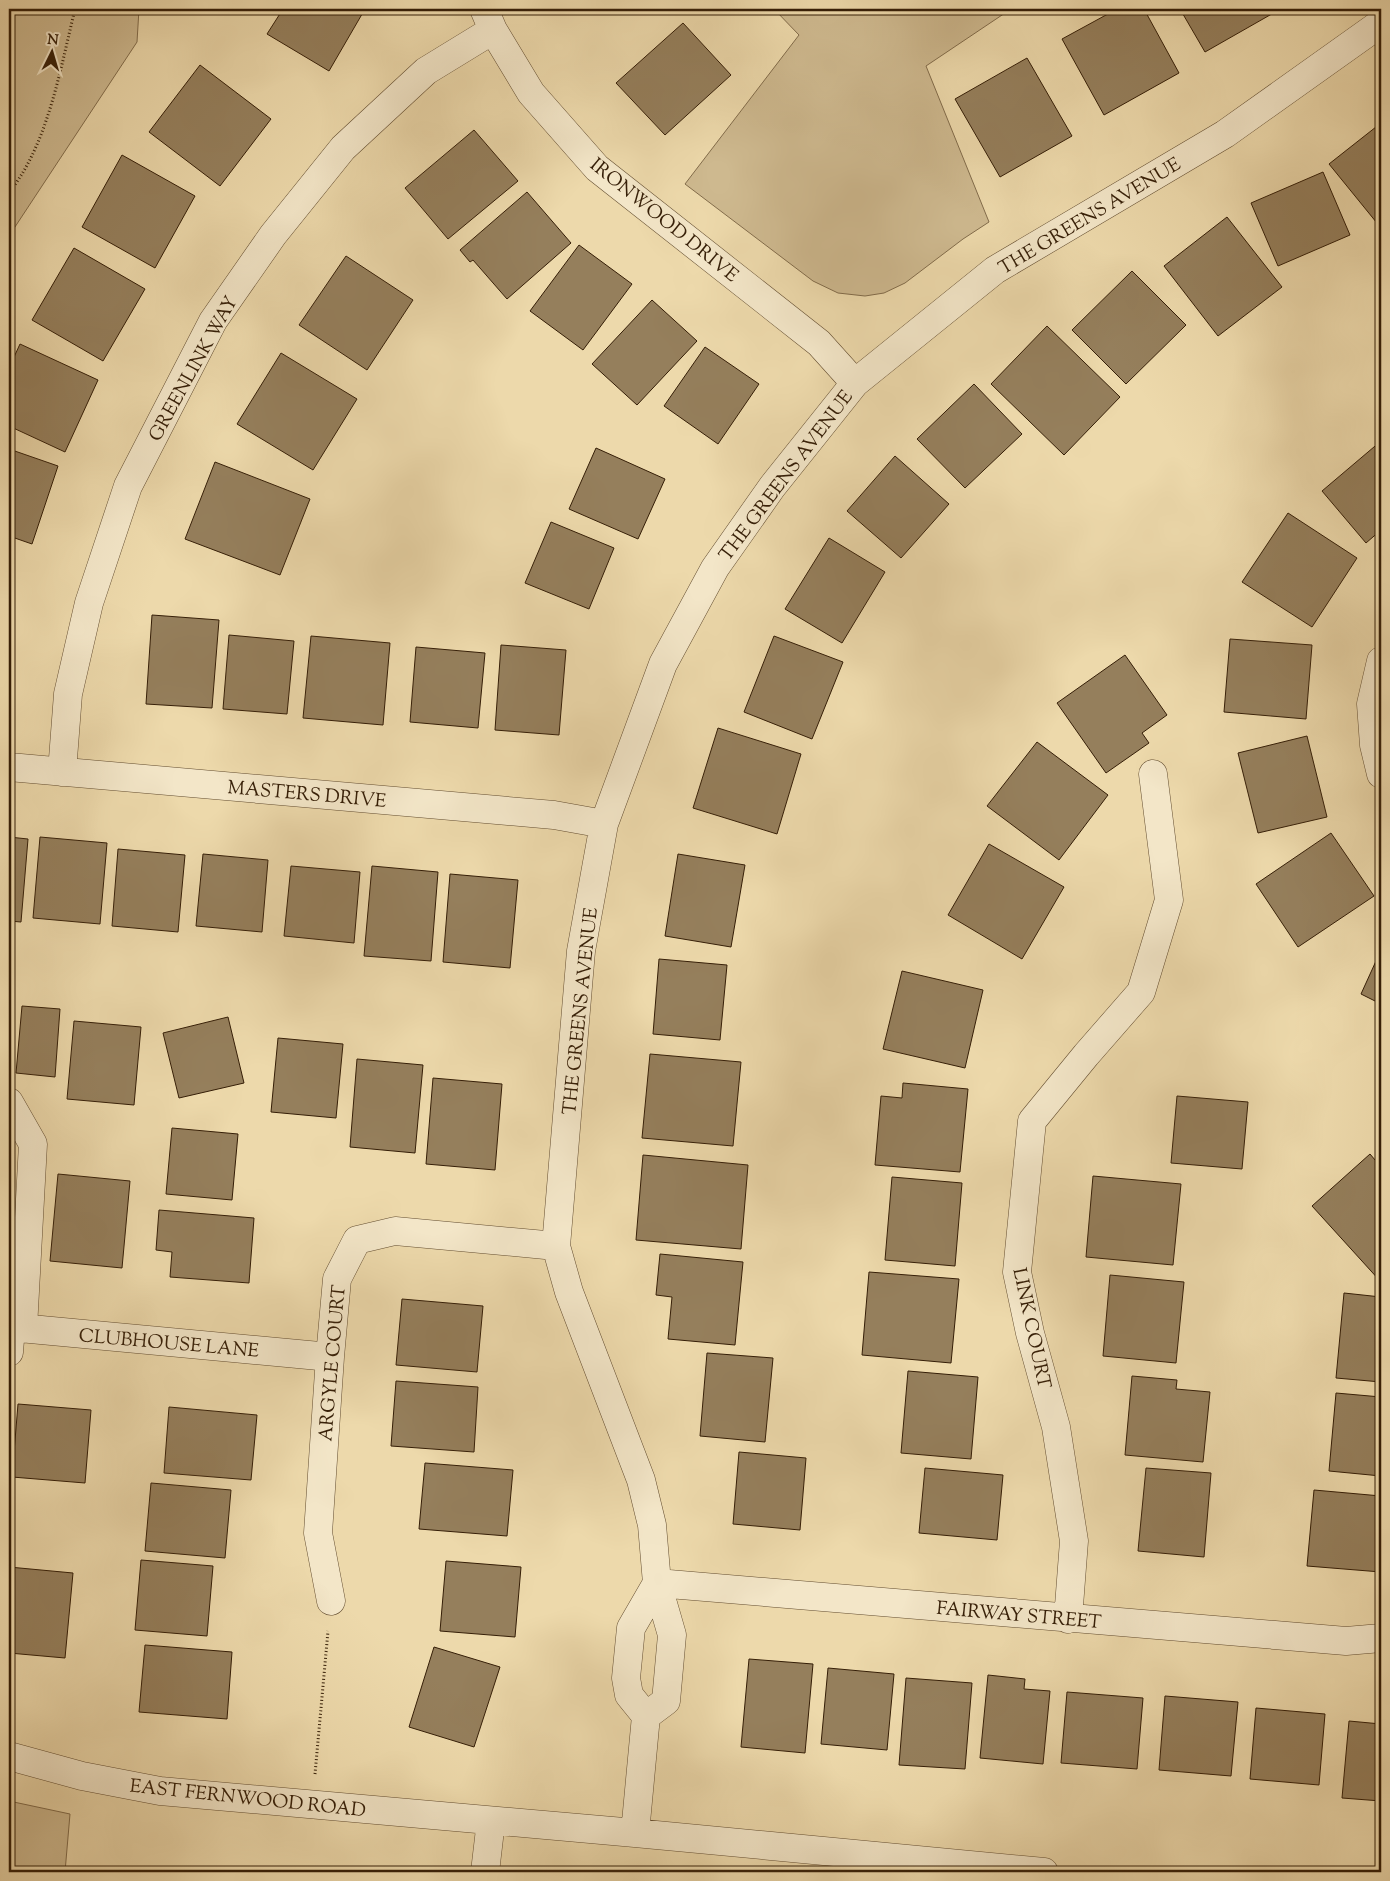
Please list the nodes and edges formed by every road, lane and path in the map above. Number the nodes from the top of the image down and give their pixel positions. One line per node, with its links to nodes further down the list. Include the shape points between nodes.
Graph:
1 (75, 9): 4 (path, via 38,143)
2 (489, 19): 5 (street, IRONWOOD DRIVE, via 531,93 597,168 819,343); 8 (street, GREENLINK WAY, via 426,71 343,148 273,235 213,321 128,486 88,603 68,694)
3 (1381, 23): 5 (street, THE GREENS AVENUE, via 1225,134 995,270)
4 (9, 193)
5 (855, 383): 11 (street, THE GREENS AVENUE, via 772,487 715,568 663,664)
6 (1381, 661): 10 (street, via 1371,704 1374,745)
7 (9, 767): 8 (street, MASTERS DRIVE)
8 (62, 772): 11 (street, MASTERS DRIVE, via 554,815)
9 (1152, 774): 18 (street, LINK COURT, via 1169,900 1141,992 1032,1121 1017,1272 1056,1427 1074,1541)
10 (1381, 774)
11 (604, 824): 13 (street, THE GREENS AVENUE, via 581,951)
12 (9, 1102): 14 (street, via 33,1144)
13 (556, 1246): 15 (street, ARGYLE COURT, via 395,1231 357,1240 337,1279); 16 (street, THE GREENS AVENUE, via 569,1292 641,1480 652,1525)
14 (13, 1333): 15 (street, CLUBHOUSE LANE)
15 (330, 1357): 17 (street, ARGYLE COURT, via 318,1533)
16 (657, 1583): 18 (street, FAIRWAY STREET); 20 (street, THE GREENS AVENUE, via 672,1635 666,1701); 20 (street, via 631,1628 626,1678 629,1695)
17 (331, 1601): 22 (path)
18 (1068, 1619): 19 (street, FAIRWAY STREET, via 1346,1641)
19 (1381, 1638)
20 (646, 1716): 24 (street)
21 (9, 1756): 22 (street, EAST FERNWOOD ROAD, via 82,1776 160,1791)
22 (312, 1805): 23 (street, EAST FERNWOOD ROAD)
23 (491, 1821): 24 (street, EAST FERNWOOD ROAD); 25 (street)
24 (634, 1833): 26 (street, EAST FERNWOOD ROAD)
25 (485, 1872)
26 (1044, 1872)

